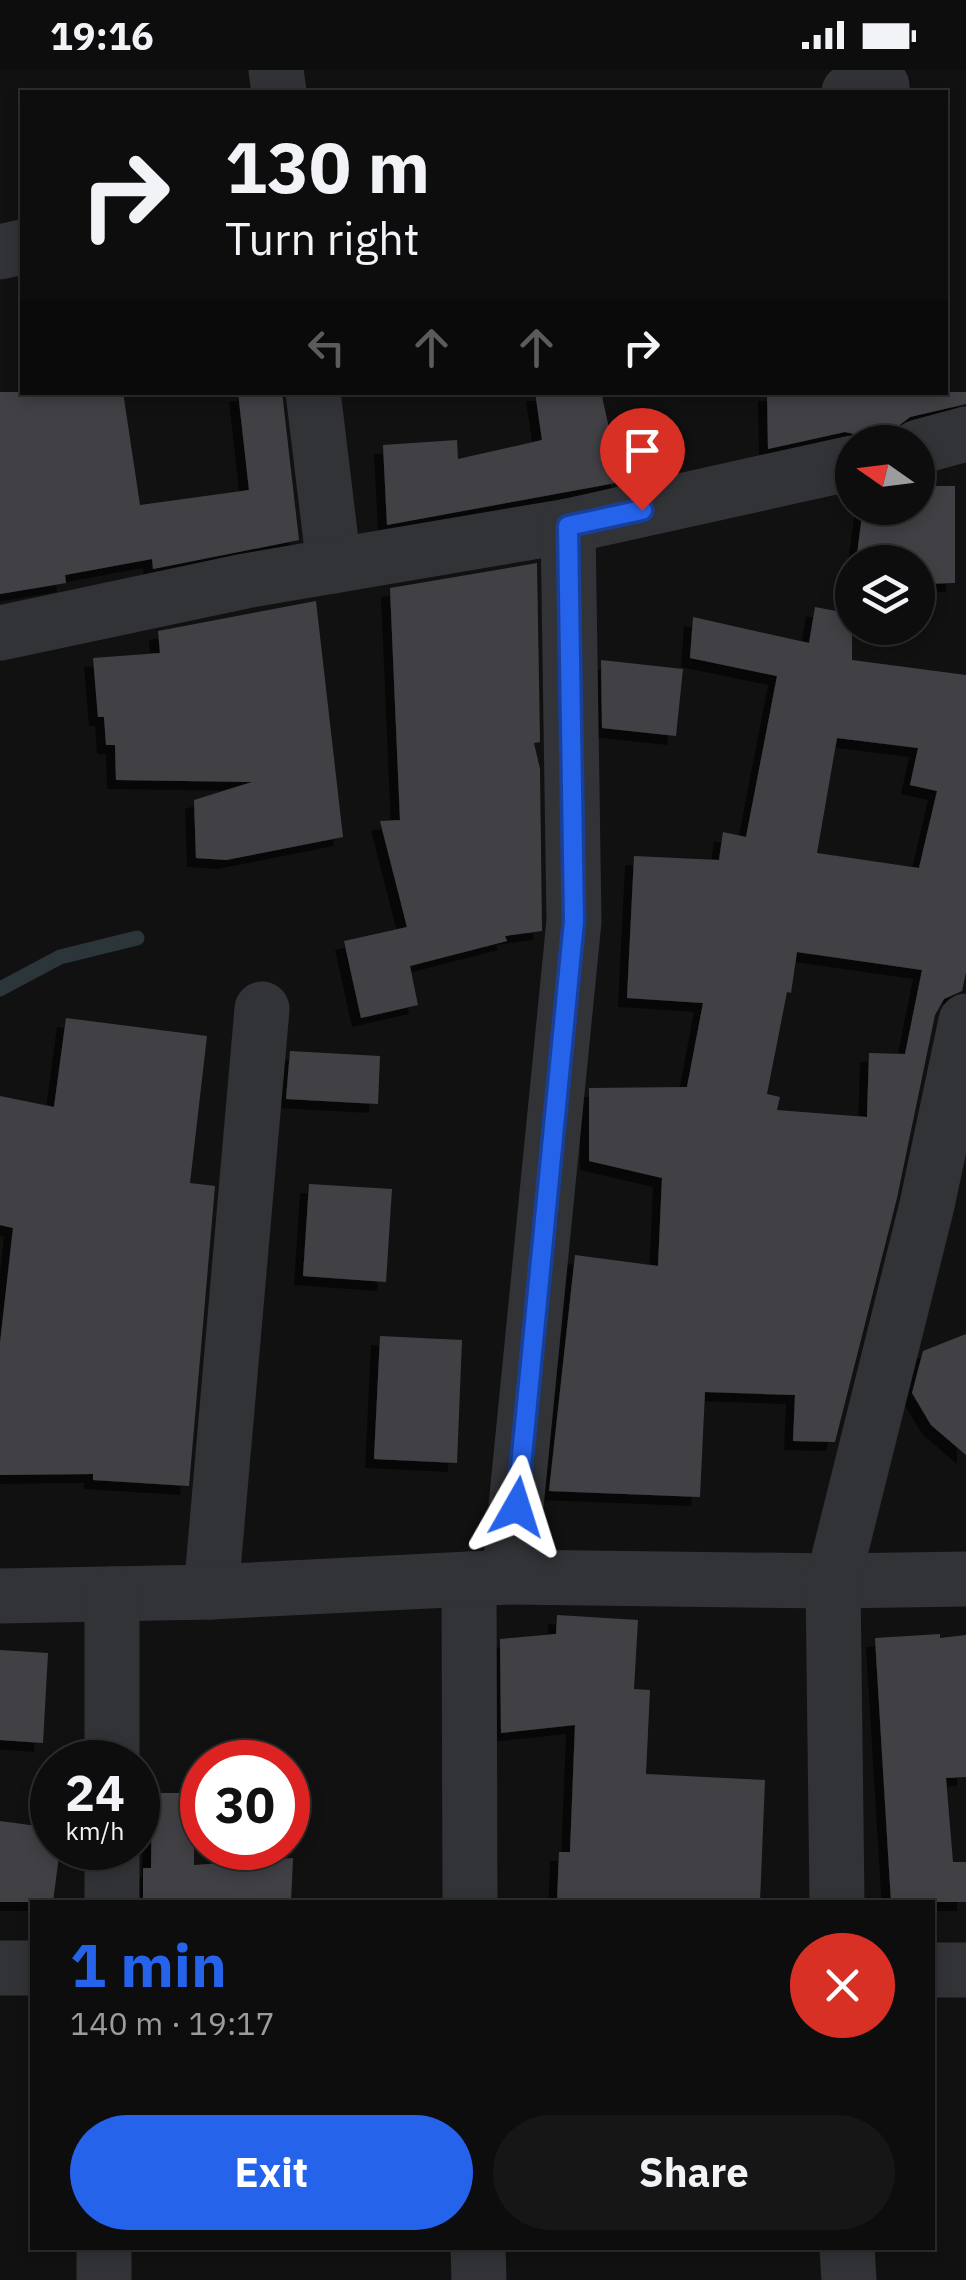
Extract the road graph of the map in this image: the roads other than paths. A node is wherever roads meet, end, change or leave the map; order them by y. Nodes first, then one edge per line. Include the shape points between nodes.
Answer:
1 (313, 395) edge
2 (966, 434) edge
3 (935, 442) edge
4 (835, 467) edge
5 (568, 526) junction
6 (334, 566) junction
7 (0, 633) edge
8 (262, 1008) dead end
9 (966, 1021) edge
10 (490, 1578) junction
11 (966, 1578) edge
12 (833, 1581) junction
13 (211, 1592) junction
14 (112, 1594) junction
15 (0, 1596) edge
16 (112, 1740) edge
17 (112, 1870) edge
18 (112, 1900) edge
19 (470, 1900) edge
20 (837, 1900) edge
21 (0, 1968) edge
22 (30, 1968) edge
23 (935, 1970) edge
24 (966, 1970) edge
25 (104, 2250) edge
26 (478, 2250) edge
27 (848, 2250) edge
28 (104, 2280) edge
29 (479, 2280) edge
30 (848, 2280) edge

1 - 6 street
2 - 3 street
4 - 5 street
5 - 6 street
5 - 10 street via 574,921
6 - 7 street
8 - 13 street
9 - 12 street
10 - 12 street
10 - 13 street
10 - 19 street
11 - 12 street
12 - 20 street
13 - 14 street
14 - 15 street
14 - 16 street
17 - 18 street
21 - 22 street
23 - 24 street
25 - 28 street
26 - 29 street
27 - 30 street

